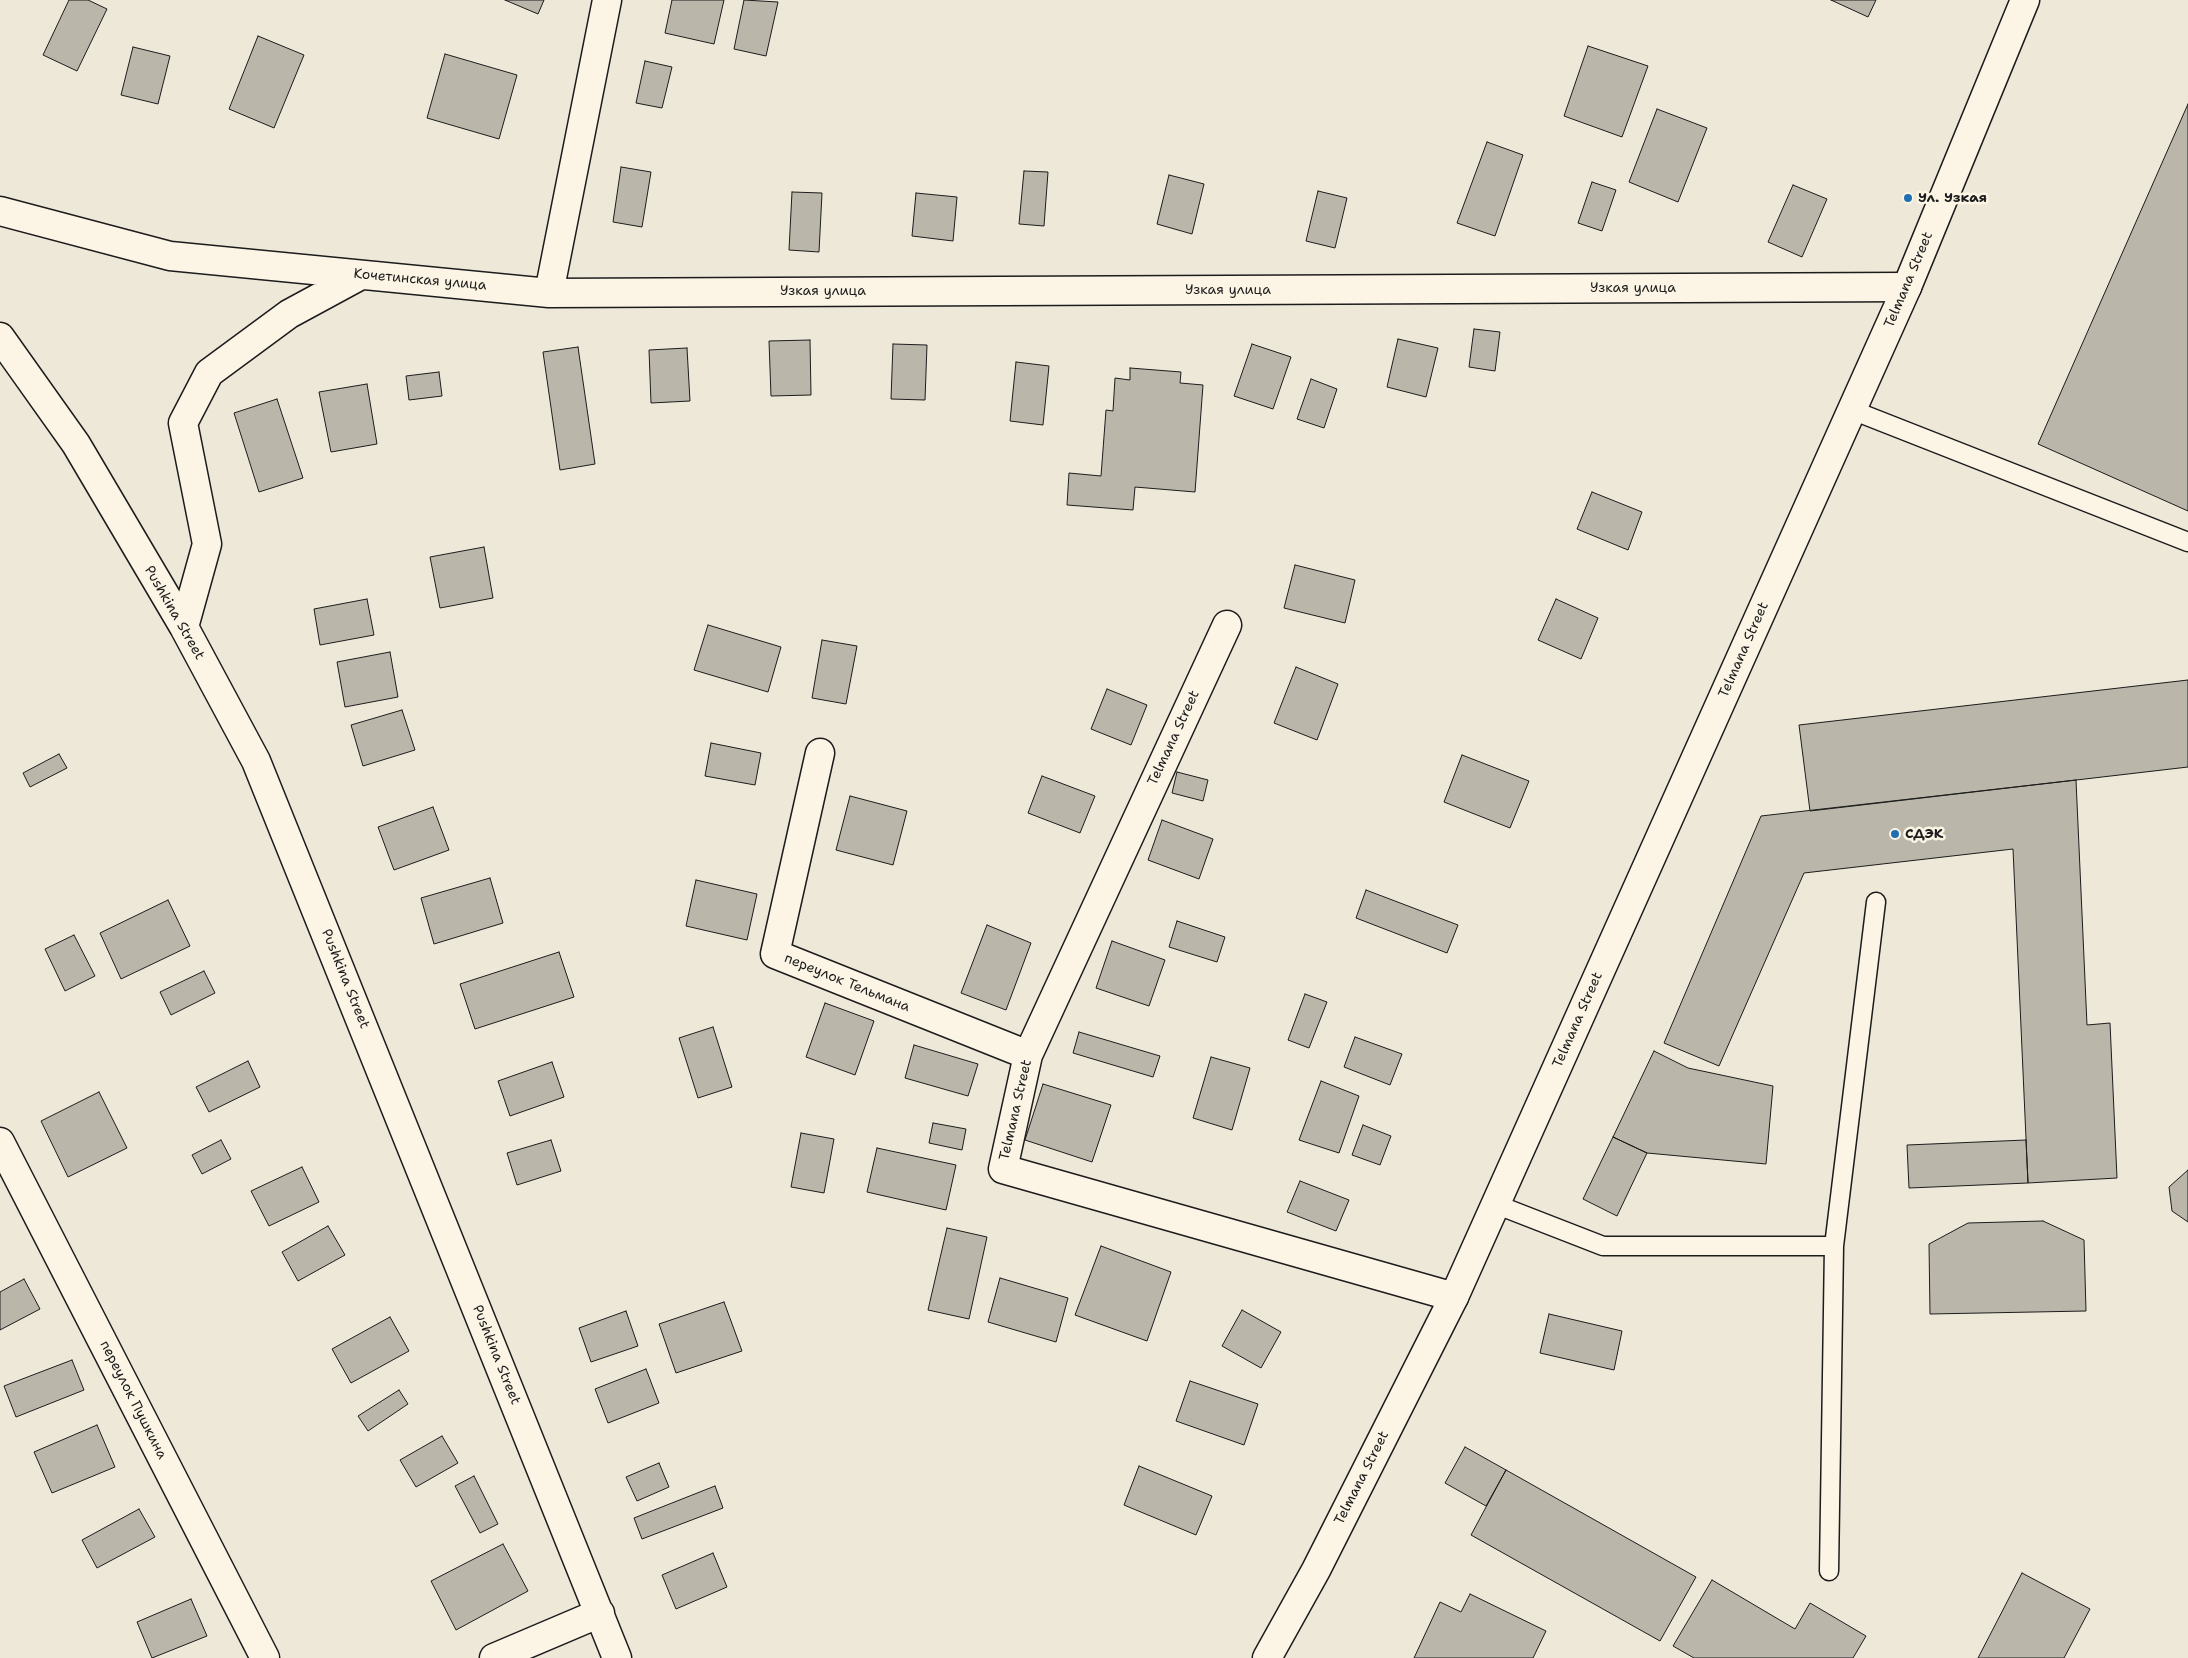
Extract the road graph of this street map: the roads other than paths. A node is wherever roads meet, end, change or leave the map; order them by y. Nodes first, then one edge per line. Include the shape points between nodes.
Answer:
1 (608, 0) edge
2 (2025, 0) edge
3 (0, 211) edge
4 (361, 275) junction
5 (1907, 287) junction
6 (549, 292) junction
7 (0, 337) edge
8 (1852, 410) junction
9 (2188, 542) edge
10 (1227, 625) dead end
11 (184, 628) junction
12 (820, 753) dead end
13 (1876, 902) dead end
14 (1028, 1055) junction
15 (0, 1142) edge
16 (1495, 1204) junction
17 (1834, 1246) junction
18 (1454, 1297) junction
19 (1830, 1571) dead end
20 (600, 1613) junction
21 (265, 1658) edge
22 (494, 1658) edge
23 (617, 1658) edge
24 (1267, 1658) edge

1 - 6 street
2 - 5 street, Telmana Street
3 - 4 street, Кочетинская улица via 170,256
4 - 6 street, Кочетинская улица
4 - 11 street via 289,314 209,373 183,423 207,544
5 - 6 street, Узкая улица
5 - 8 street, Telmana Street
7 - 11 street, Pushkina Street via 76,444
8 - 9 lane
8 - 16 street, Telmana Street
10 - 14 street, Telmana Street
11 - 20 street, Pushkina Street via 256,761
12 - 14 street, переулок Тельмана via 775,954
13 - 17 lane
14 - 18 street, Telmana Street via 1002,1169
15 - 21 street, переулок Пушкина
16 - 17 lane via 1603,1246
16 - 18 street, Telmana Street
17 - 19 lane
18 - 24 street, Telmana Street via 1316,1570
20 - 22 street
20 - 23 street, Pushkina Street

